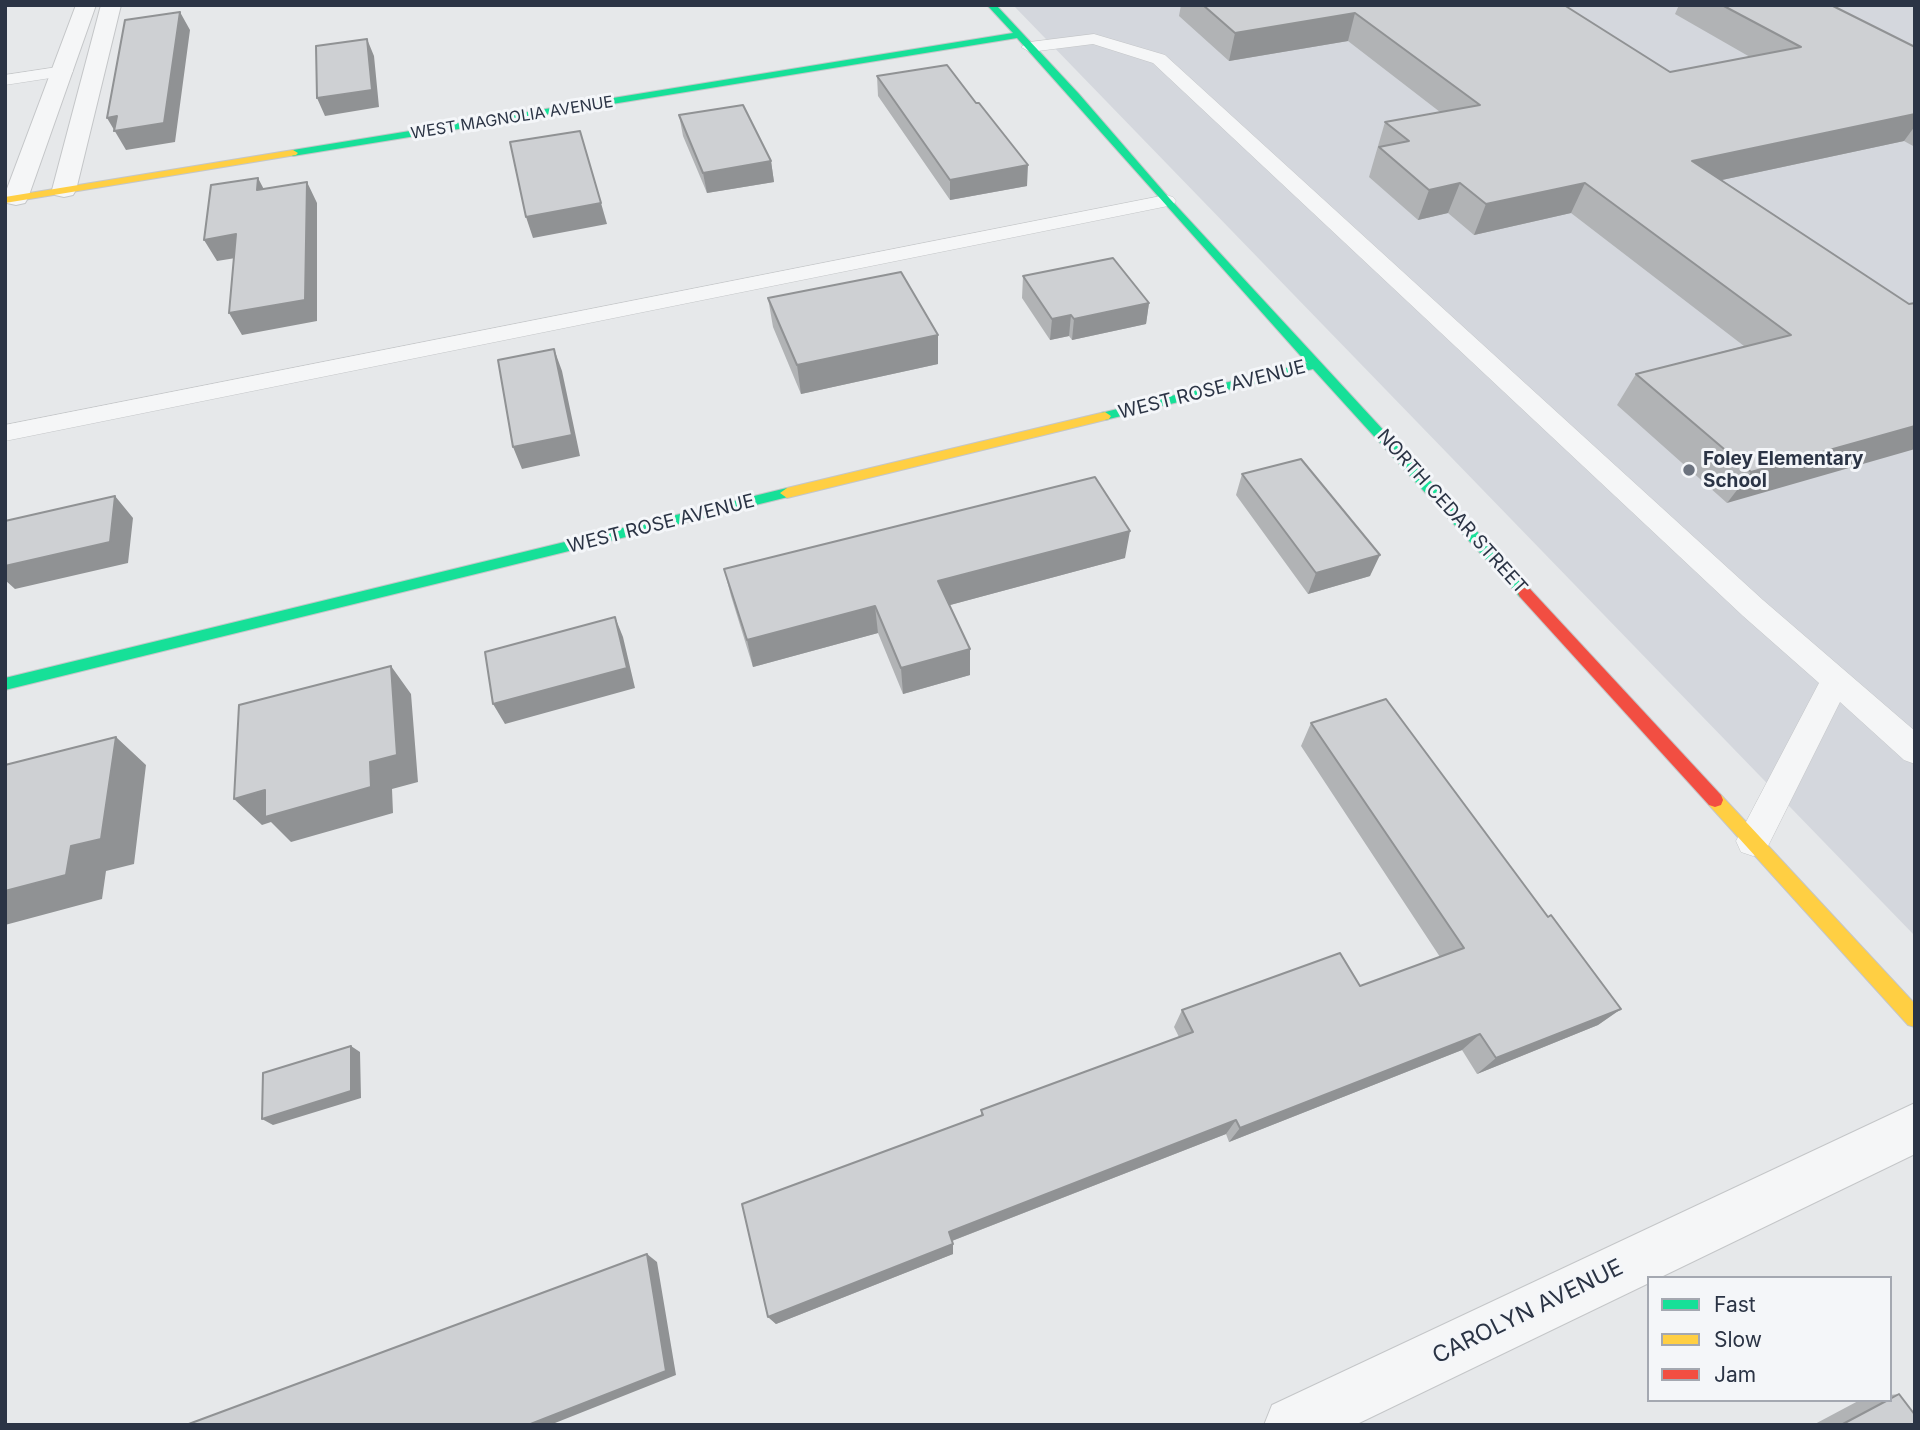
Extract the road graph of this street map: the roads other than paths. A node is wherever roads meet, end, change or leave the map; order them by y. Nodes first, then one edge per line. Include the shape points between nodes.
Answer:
1 (86, 5) edge
2 (111, 5) edge
3 (990, 5) edge
4 (1024, 41) junction
5 (64, 71) junction
6 (5, 79) edge
7 (64, 190) junction
8 (10, 199) edge
9 (1166, 201) junction
10 (1317, 364) junction
11 (5, 433) edge
12 (1836, 680) junction
13 (5, 684) edge
14 (1915, 751) edge
15 (1753, 841) junction
16 (1915, 1018) edge
17 (1915, 1128) edge
18 (1293, 1425) edge

1 - 5 street
2 - 7 street
3 - 4 street, NORTH CEDAR STREET
4 - 7 street, WEST MAGNOLIA AVENUE
4 - 9 street, NORTH CEDAR STREET
4 - 12 lane via 1094,39 1158,59
5 - 6 lane
5 - 8 street
7 - 8 street, WEST MAGNOLIA AVENUE
9 - 10 street, NORTH CEDAR STREET
9 - 11 lane
10 - 13 street, WEST ROSE AVENUE
10 - 15 street, NORTH CEDAR STREET
12 - 14 lane
12 - 15 lane
15 - 16 street, NORTH CEDAR STREET
17 - 18 street, CAROLYN AVENUE

